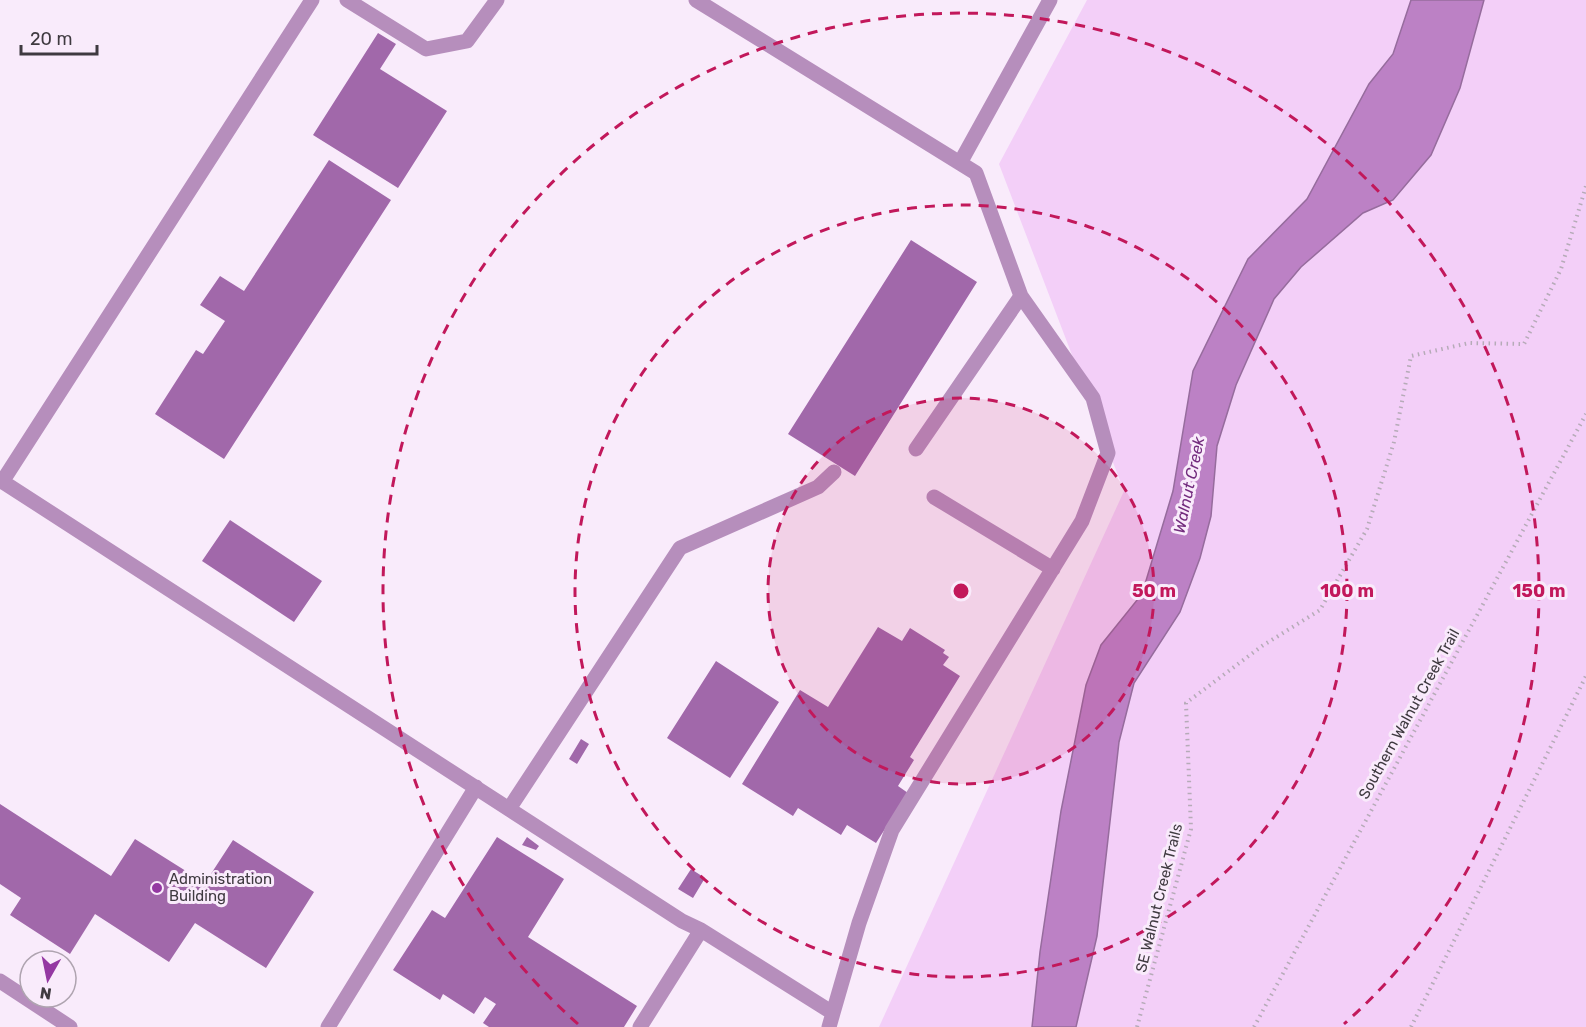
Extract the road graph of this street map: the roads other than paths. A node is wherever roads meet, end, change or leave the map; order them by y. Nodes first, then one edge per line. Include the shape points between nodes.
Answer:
1 (312, 0) edge
2 (347, 0) edge
3 (497, 0) edge
4 (696, 0) edge
5 (1050, 0) edge
6 (960, 163) junction
7 (1021, 296) junction
8 (916, 449) dead end
9 (834, 472) dead end
10 (1, 481) edge
11 (934, 497) dead end
12 (1053, 569) junction
13 (476, 788) junction
14 (509, 809) junction
15 (701, 930) junction
16 (0, 981) edge
17 (831, 1020) edge
18 (70, 1027) edge
19 (328, 1027) edge
20 (640, 1027) edge

1 - 10 lane
2 - 3 lane via 426,49 468,41
4 - 6 lane
5 - 6 lane
6 - 7 lane via 976,173
7 - 8 lane
7 - 12 lane via 1094,398 1108,453 1082,521
9 - 14 lane via 818,487 680,548
10 - 13 lane
11 - 12 lane
12 - 17 lane via 892,830
13 - 14 lane
13 - 19 lane
14 - 15 lane
15 - 17 lane
15 - 20 lane
16 - 18 lane

